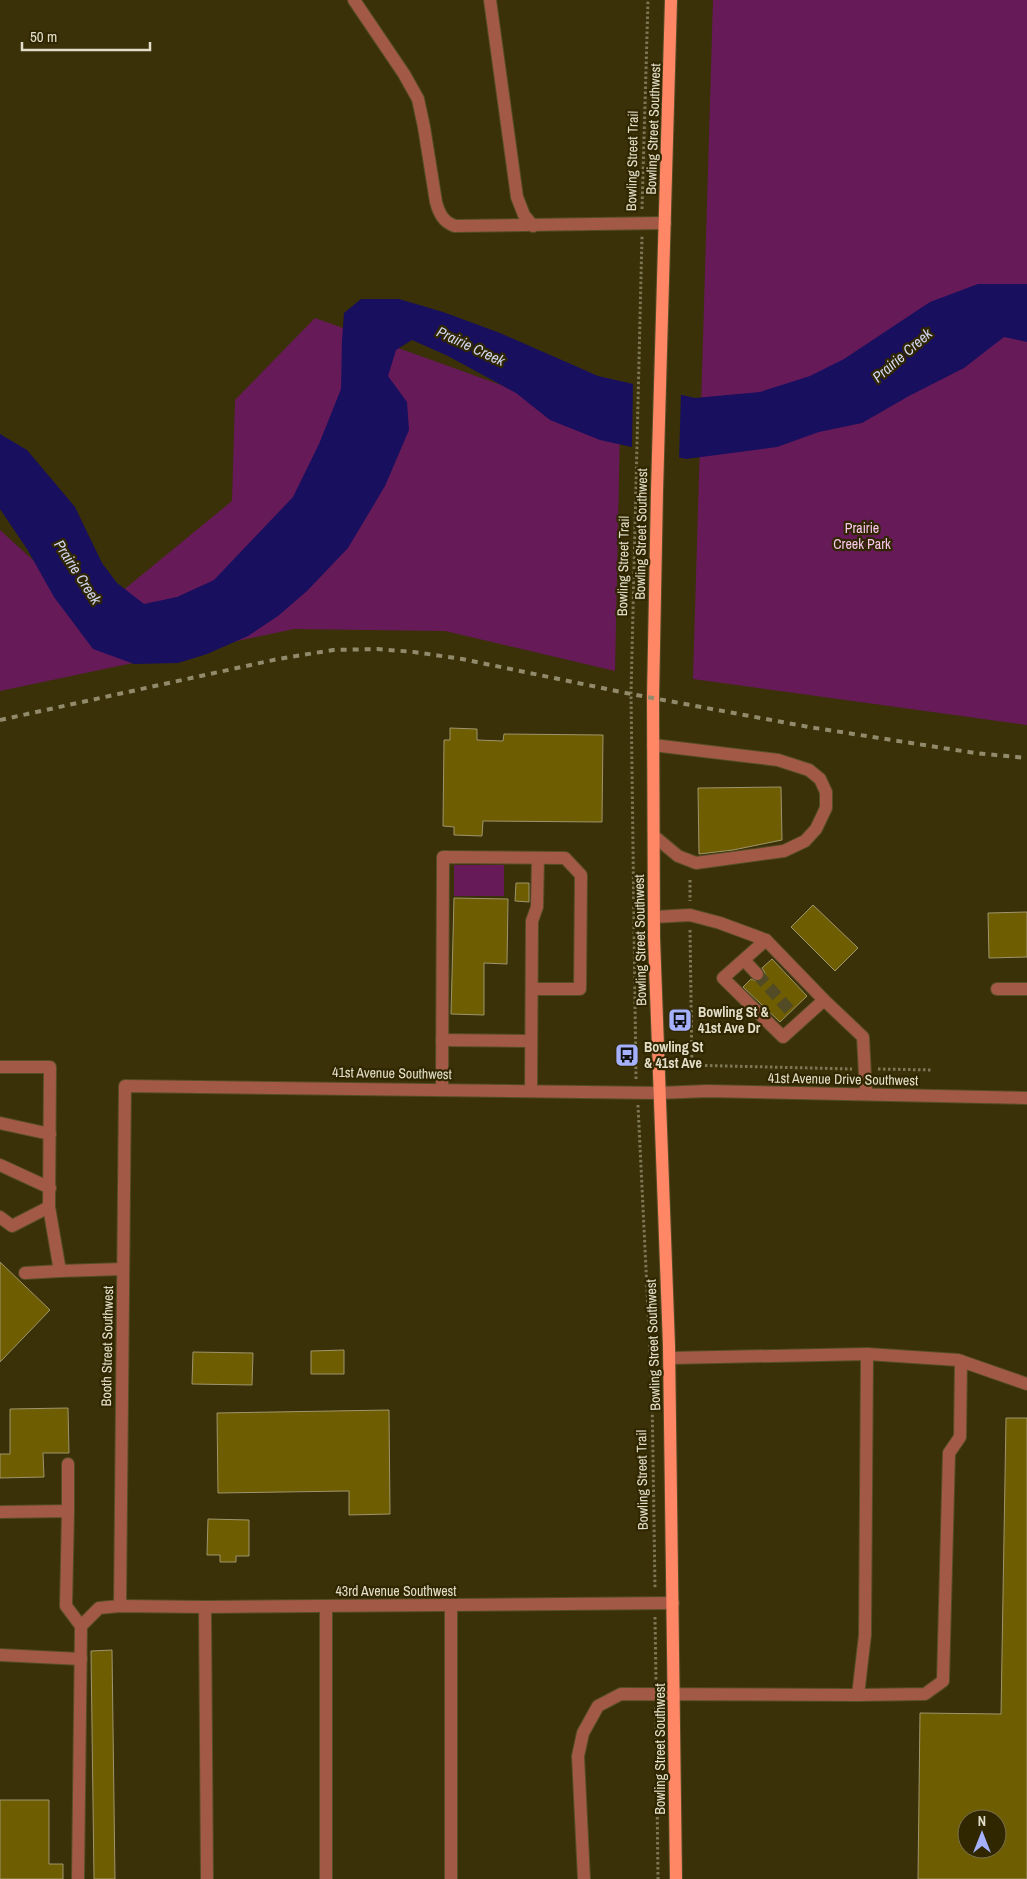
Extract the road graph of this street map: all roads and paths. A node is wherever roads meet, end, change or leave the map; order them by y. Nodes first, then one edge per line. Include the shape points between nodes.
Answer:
1 (354, 0) edge
2 (490, 0) edge
3 (648, 0) edge
4 (671, 0) edge
5 (642, 223) junction
6 (665, 223) junction
7 (533, 226) junction
8 (653, 746) junction
9 (654, 836) junction
10 (538, 858) junction
11 (690, 880) dead end
12 (690, 915) junction
13 (654, 917) junction
14 (766, 940) junction
15 (744, 960) junction
16 (756, 974) tunnel mouth
17 (532, 989) junction
18 (997, 989) dead end
19 (1027, 989) edge
20 (824, 1000) junction
21 (442, 1040) junction
22 (531, 1041) junction
23 (685, 1065) dead end
24 (0, 1067) edge
25 (692, 1067) junction
26 (864, 1069) junction
27 (933, 1070) dead end
28 (636, 1073) dead end
29 (125, 1086) joint
30 (442, 1089) junction
31 (531, 1091) junction
32 (659, 1093) junction
33 (866, 1094) junction
34 (1027, 1098) edge
35 (638, 1114) dead end
36 (0, 1123) edge
37 (50, 1134) junction
38 (0, 1165) edge
39 (50, 1188) junction
40 (48, 1207) junction
41 (0, 1217) edge
42 (123, 1269) junction
43 (60, 1271) junction
44 (25, 1273) dead end
45 (868, 1354) junction
46 (670, 1358) junction
47 (961, 1361) junction
48 (1027, 1384) edge
49 (68, 1464) dead end
50 (68, 1511) junction
51 (0, 1512) edge
52 (654, 1575) dead end
53 (673, 1603) junction
54 (452, 1605) junction
55 (120, 1606) junction
56 (326, 1606) junction
57 (205, 1607) junction
58 (82, 1626) junction
59 (655, 1631) dead end
60 (0, 1655) edge
61 (81, 1659) junction
62 (656, 1694) junction
63 (674, 1694) junction
64 (858, 1695) junction
65 (78, 1879) edge
66 (207, 1879) edge
67 (326, 1879) edge
68 (450, 1879) edge
69 (584, 1879) edge
70 (658, 1879) edge
71 (676, 1879) edge

1 - 7 street via 418,99 436,202 445,221 455,226
2 - 7 street via 517,197
3 - 5 path, Bowling Street Trail
4 - 6 main road, Bowling Street Southwest
5 - 6 street
5 - 7 street
5 - 28 path, Bowling Street Trail via 631,704
6 - 8 main road, Bowling Street Southwest
8 - 9 main road, Bowling Street Southwest
8 - 9 street via 778,760 809,770 820,779 826,792 826,808 816,829 805,841 784,851 696,863 678,856
9 - 13 main road, Bowling Street Southwest
10 - 17 street via 537,907 532,921
10 - 17 street via 565,858 581,875 580,989
10 - 21 street via 444,857
11 - 12 path
12 - 13 street
12 - 14 street
12 - 25 path
13 - 32 main road, Bowling Street Southwest
14 - 15 street
14 - 20 street
15 - 16 street
15 - 20 street via 723,978 783,1037 795,1016
17 - 22 street
18 - 19 street
20 - 26 street via 863,1037
21 - 22 street
21 - 30 street
22 - 31 street
23 - 25 path
24 - 37 street via 50,1066
25 - 26 path
26 - 27 path
26 - 33 street
29 - 30 street, 41st Avenue Southwest
29 - 42 street, Booth Street Southwest
30 - 31 street, 41st Avenue Southwest
31 - 32 street, 41st Avenue Southwest
32 - 33 street, 41st Avenue Drive Southwest
32 - 46 main road, Bowling Street Southwest
33 - 34 street, 41st Avenue Drive Southwest
35 - 52 path, Bowling Street Trail via 652,1392
36 - 37 street
37 - 39 street
38 - 39 street
39 - 40 street
40 - 41 street via 12,1226
40 - 43 street
42 - 43 street
42 - 55 street, Booth Street Southwest
43 - 44 street
45 - 46 street
45 - 47 street
45 - 64 street via 865,1635
46 - 53 main road, Bowling Street Southwest
47 - 48 street
47 - 64 street via 960,1437 949,1453 943,1681 925,1694
49 - 50 street
50 - 51 street
50 - 58 street via 66,1606
53 - 54 street, 43rd Avenue Southwest
53 - 63 main road, Bowling Street Southwest
54 - 56 street, 43rd Avenue Southwest
54 - 68 street
55 - 57 street, 43rd Avenue Southwest
55 - 58 street, 43rd Avenue Southwest via 99,1608
56 - 57 street, 43rd Avenue Southwest
56 - 67 street
57 - 66 street
58 - 61 street
59 - 62 path
60 - 61 street
61 - 65 street
62 - 63 street
62 - 69 street via 621,1694 598,1706 583,1733 578,1756
62 - 70 path
63 - 64 street
63 - 71 main road, Bowling Street Southwest

